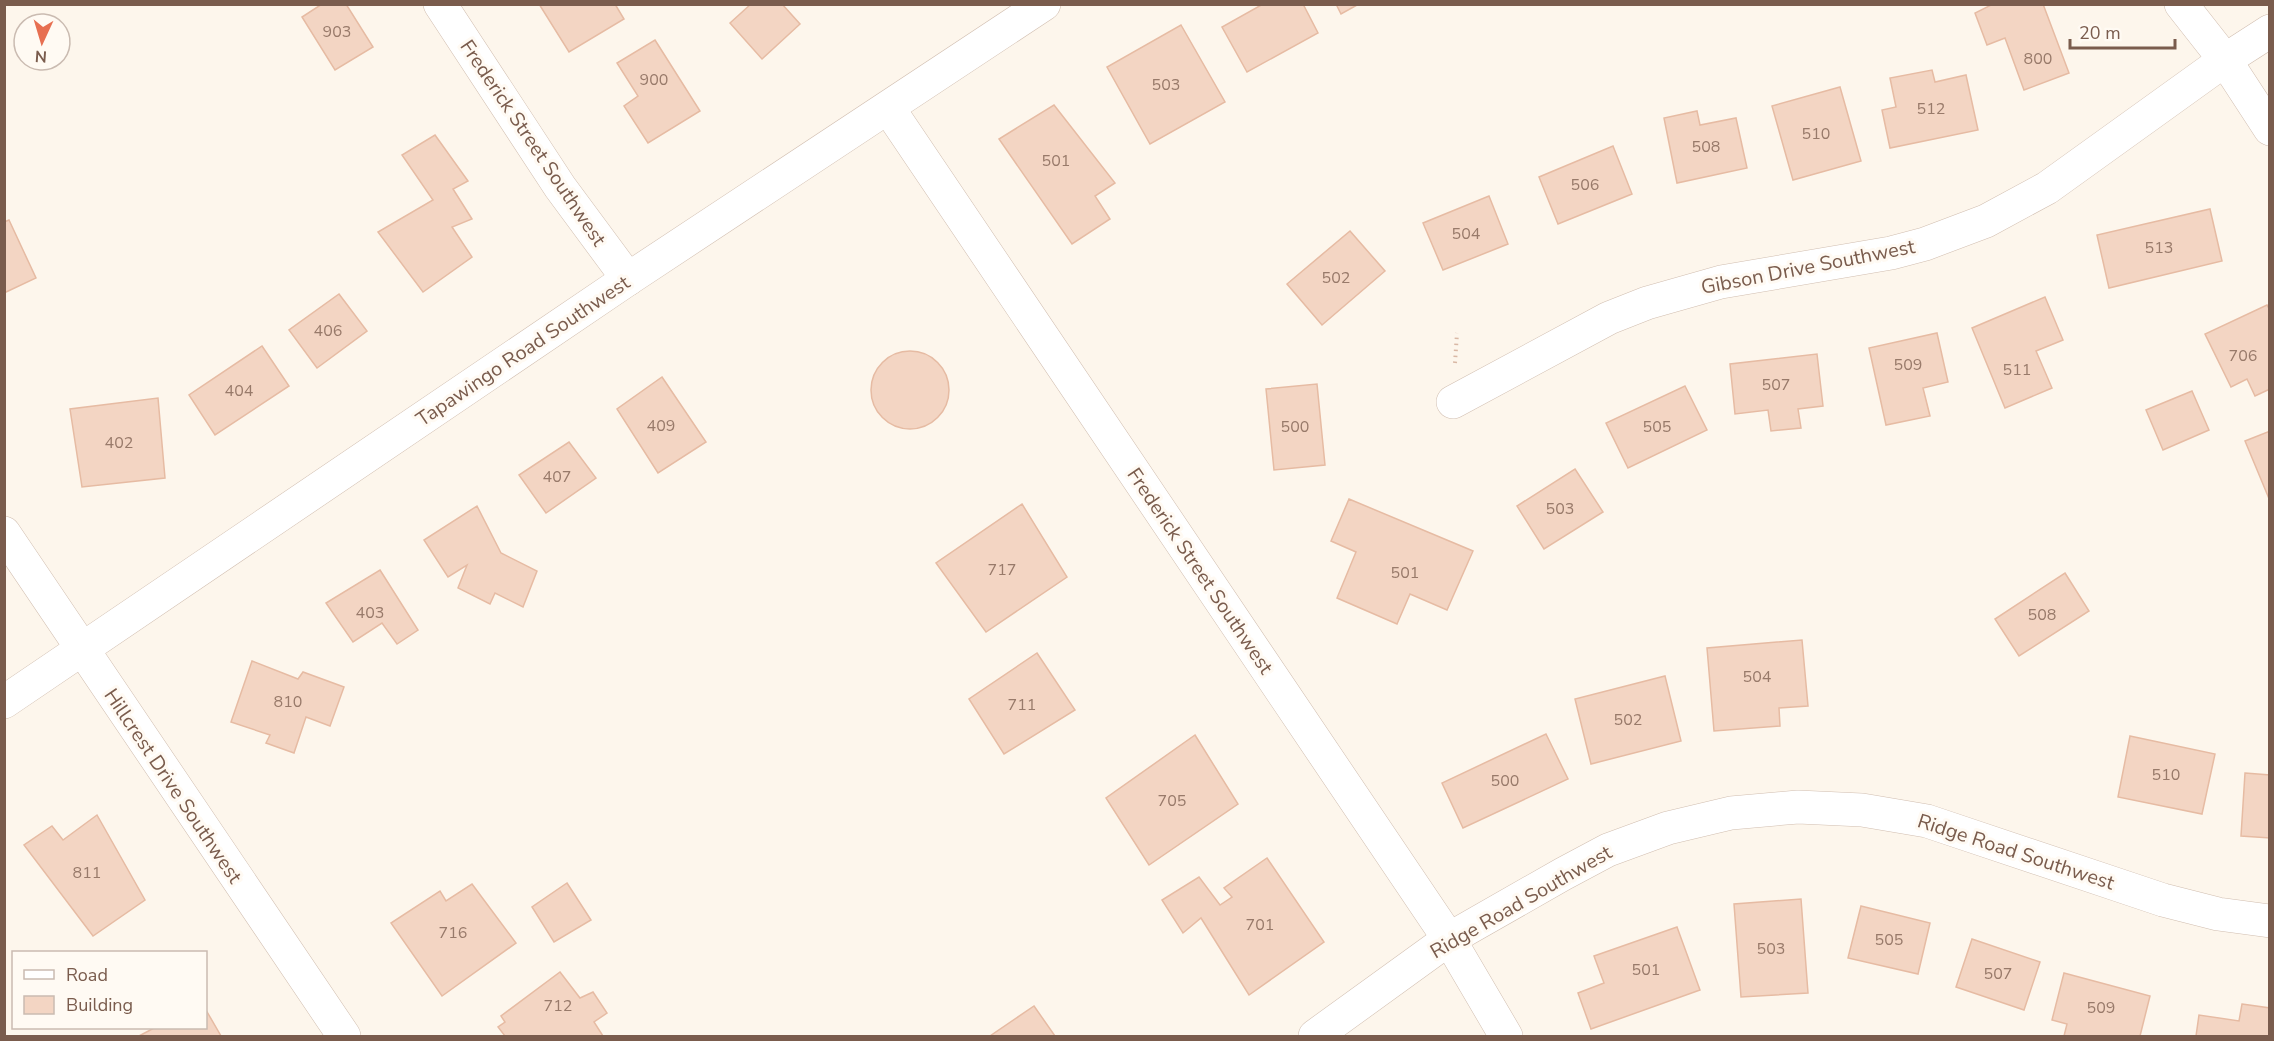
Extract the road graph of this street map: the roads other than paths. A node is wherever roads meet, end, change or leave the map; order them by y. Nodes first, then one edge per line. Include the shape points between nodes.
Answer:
1 (440, 4) edge
2 (1044, 4) edge
3 (2181, 4) edge
4 (2270, 32) edge
5 (2225, 60) junction
6 (889, 109) junction
7 (2270, 129) edge
8 (628, 279) junction
9 (1453, 402) dead end
10 (4, 533) edge
11 (81, 650) junction
12 (4, 702) edge
13 (2270, 921) edge
14 (1449, 939) junction
15 (344, 1036) edge
16 (1316, 1036) edge
17 (1506, 1036) edge

1 - 8 street, Frederick Street Southwest via 560,188
2 - 6 street, Tapawingo Road Southwest
3 - 5 street
4 - 5 street, Gibson Drive Southwest
5 - 7 street
5 - 9 street, Gibson Drive Southwest via 2047,188 1986,221 1891,253 1721,282 1647,303 1609,318
6 - 8 street, Tapawingo Road Southwest
6 - 14 street, Frederick Street Southwest
8 - 11 street, Tapawingo Road Southwest
10 - 11 street, Hillcrest Drive Southwest
11 - 12 street, Tapawingo Road Southwest
11 - 15 street, Hillcrest Drive Southwest
13 - 14 street, Ridge Road Southwest via 2218,914 2163,900 1927,821 1862,810 1798,807 1731,813 1668,828 1608,850
14 - 16 street, Ridge Road Southwest
14 - 17 street, Frederick Street Southwest

